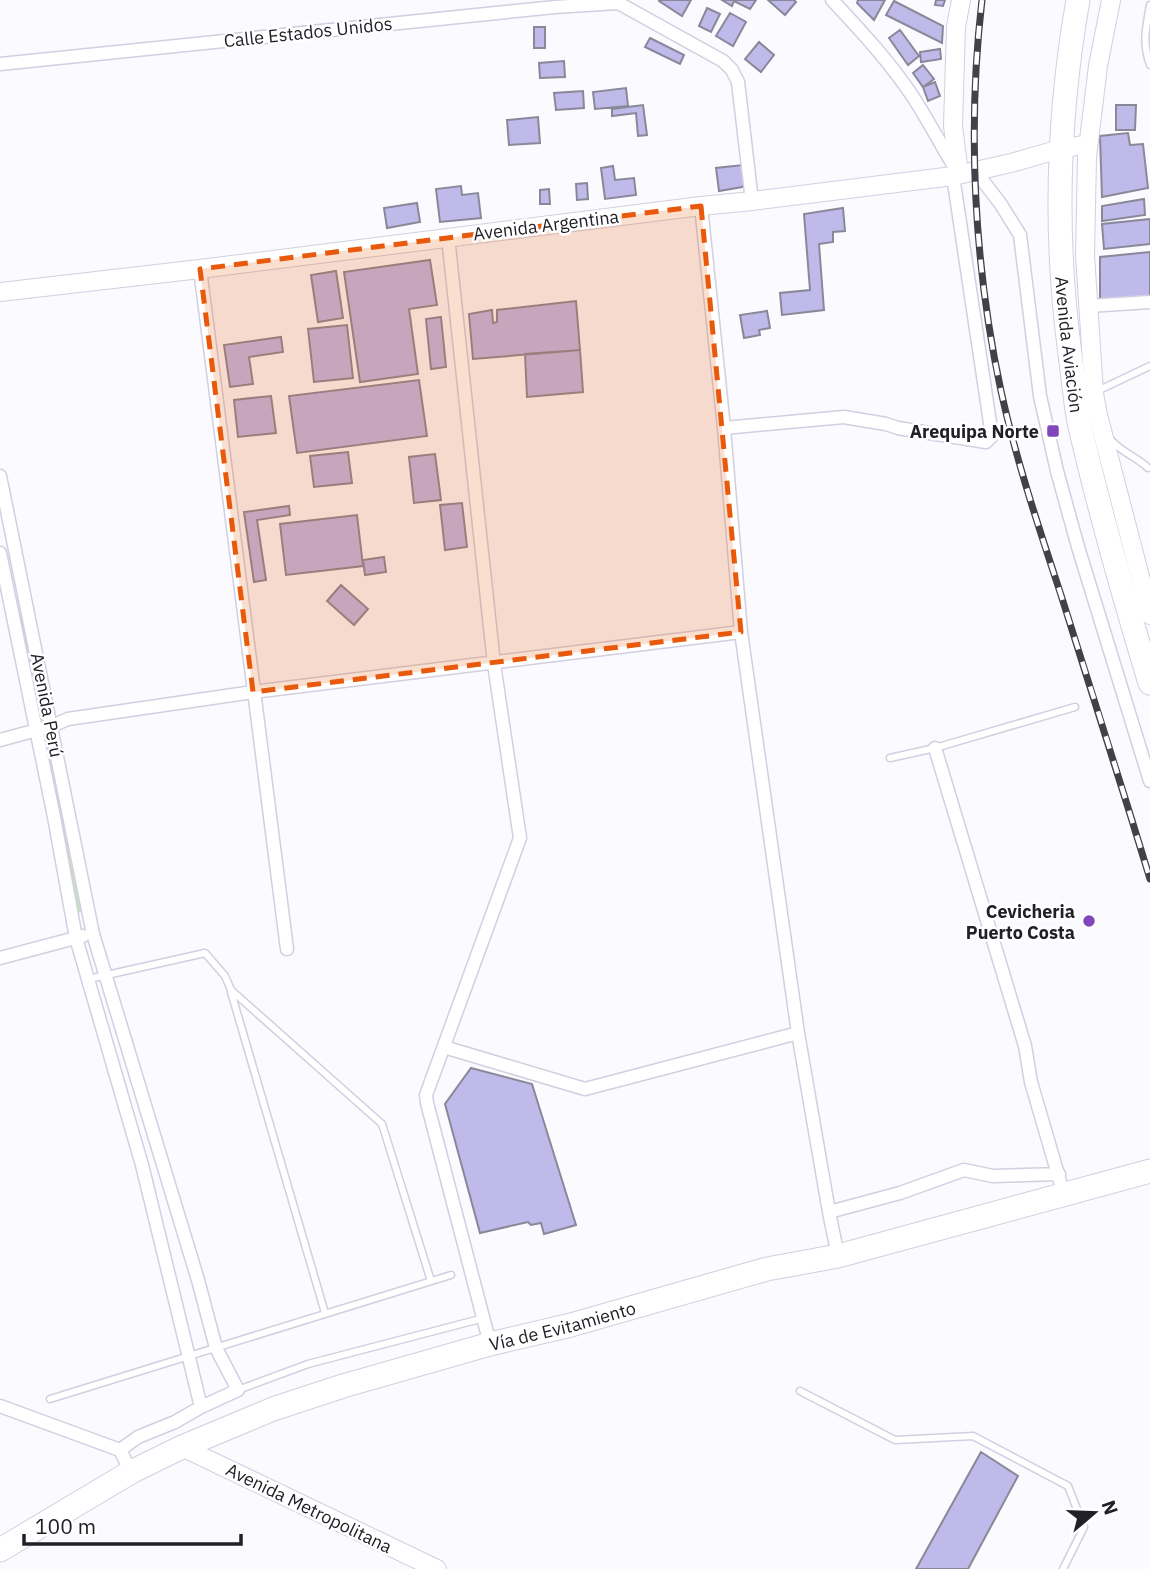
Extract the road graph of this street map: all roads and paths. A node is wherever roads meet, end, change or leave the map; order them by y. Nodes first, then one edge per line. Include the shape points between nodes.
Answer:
1 (832, 0) edge
2 (961, 0) edge
3 (1078, 0) edge
4 (1111, 0) edge
5 (615, 1) edge
6 (557, 3) edge
7 (1150, 5) edge
8 (0, 65) edge
9 (1150, 65) edge
10 (1088, 144) junction
11 (1060, 149) junction
12 (963, 174) junction
13 (752, 201) junction
14 (701, 206) junction
15 (447, 237) junction
16 (200, 269) junction
17 (0, 292) edge
18 (1150, 302) edge
19 (1089, 306) junction
20 (1150, 366) edge
21 (1084, 394) junction
22 (724, 428) junction
23 (1102, 431) junction
24 (1148, 468) dead end
25 (0, 475) edge
26 (6, 531) edge
27 (0, 552) edge
28 (1150, 615) edge
29 (741, 632) junction
30 (494, 664) junction
31 (1150, 683) edge
32 (253, 692) junction
33 (1075, 707) dead end
34 (52, 726) junction
35 (35, 730) junction
36 (0, 740) edge
37 (935, 747) junction
38 (890, 758) dead end
39 (1150, 781) edge
40 (93, 934) junction
41 (76, 938) junction
42 (287, 949) dead end
43 (0, 958) edge
44 (106, 975) junction
45 (89, 979) junction
46 (231, 990) junction
47 (798, 1033) junction
48 (444, 1047) junction
49 (1150, 1171) edge
50 (1062, 1184) junction
51 (829, 1212) junction
52 (838, 1256) junction
53 (451, 1275) dead end
54 (431, 1281) junction
55 (325, 1313) junction
56 (484, 1318) junction
57 (490, 1344) junction
58 (216, 1348) junction
59 (189, 1356) junction
60 (238, 1390) junction
61 (800, 1391) dead end
62 (51, 1399) dead end
63 (0, 1406) edge
64 (201, 1407) junction
65 (182, 1447) junction
66 (120, 1450) junction
67 (131, 1472) junction
68 (0, 1550) edge
69 (437, 1569) edge
70 (1062, 1569) edge

1 - 12 street via 913,97
2 - 12 street via 953,126
3 - 11 highway, Avenida Aviación
4 - 10 street
5 - 6 street, Calle Estados Unidos
5 - 13 street via 732,70 738,82
6 - 8 street, Calle Estados Unidos
7 - 9 lane via 1144,37
10 - 11 street, Avenida Argentina
10 - 19 street via 1085,255
11 - 12 street, Avenida Argentina
11 - 21 highway, Avenida Aviación via 1065,318
12 - 13 street, Avenida Argentina
12 - 22 street via 992,436 986,442 844,417
12 - 39 street via 1000,203 1020,235 1040,396 1057,471
13 - 14 street, Avenida Argentina
14 - 15 street, Avenida Argentina
14 - 22 street
15 - 16 street, Avenida Argentina
15 - 30 street
16 - 17 street, Avenida Argentina
16 - 32 street
18 - 19 street
19 - 21 street
20 - 21 lane
21 - 23 street
21 - 31 highway, Avenida Aviación via 1079,420
22 - 29 street
23 - 24 lane via 1115,446
23 - 28 street
25 - 26 street, Avenida Perú
26 - 34 street, Avenida Perú
27 - 35 street, Avenida Perú
29 - 30 street
29 - 47 street
30 - 32 street
30 - 48 street via 520,838
32 - 34 street via 68,719
32 - 42 street
33 - 37 lane
34 - 35 street
34 - 40 street, Avenida Perú
35 - 36 street
35 - 41 street, Avenida Perú
37 - 38 lane
37 - 50 street
40 - 41 street
40 - 44 street, Avenida Perú
41 - 43 street
41 - 45 street, Avenida Perú
44 - 45 lane
44 - 46 lane via 205,953
44 - 58 street, Avenida Perú
45 - 59 street, Avenida Perú via 142,1165
46 - 54 lane via 382,1124
46 - 55 lane
47 - 48 street via 584,1089
47 - 51 street
48 - 56 street via 427,1103
49 - 50 highway, Vía de Evitamiento
50 - 51 street via 964,1170
50 - 52 highway, Vía de Evitamiento
51 - 52 street
52 - 57 highway, Vía de Evitamiento via 767,1269
53 - 54 lane
54 - 55 lane
55 - 58 lane
56 - 57 street
56 - 60 lane via 307,1364
57 - 65 highway, Vía de Evitamiento via 343,1385
58 - 59 lane
58 - 60 street, Avenida Perú
59 - 62 lane
59 - 64 street, Avenida Perú
60 - 64 street
61 - 70 lane via 895,1440 973,1436 1068,1486 1084,1527
63 - 66 street
64 - 66 street
65 - 67 highway, Vía de Evitamiento
65 - 69 street, Avenida Metropolitana
66 - 67 street
67 - 68 highway, Vía de Evitamiento

